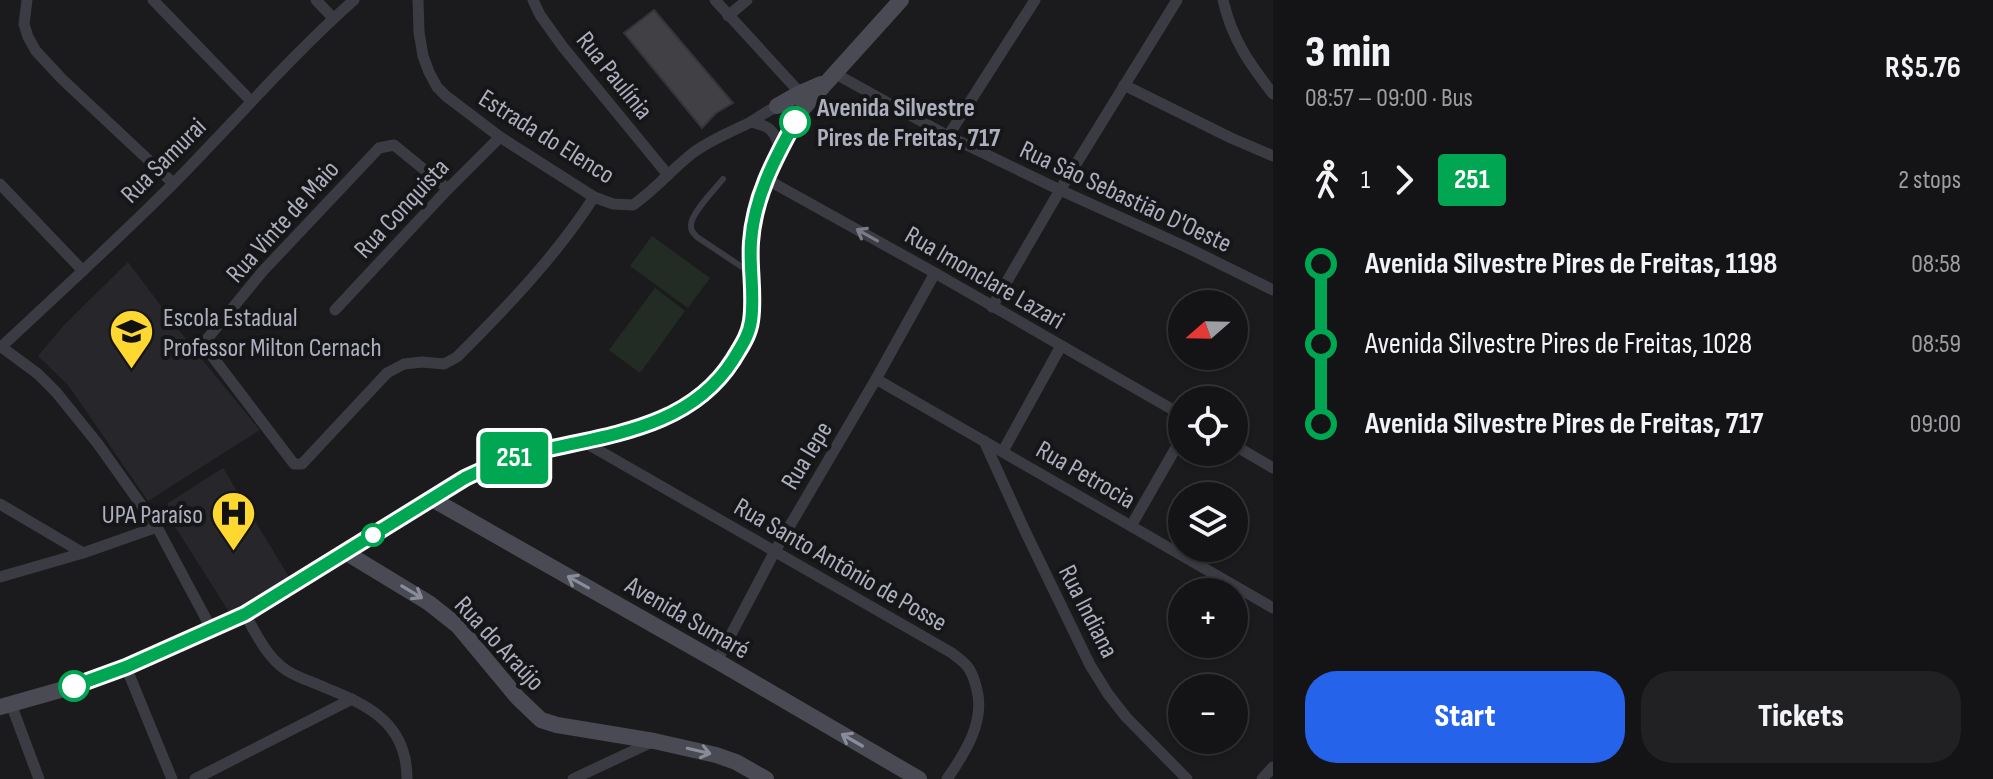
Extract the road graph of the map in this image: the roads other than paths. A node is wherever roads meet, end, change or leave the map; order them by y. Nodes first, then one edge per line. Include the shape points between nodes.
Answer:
1 (27, 0) edge
2 (153, 0) edge
3 (316, 0) edge
4 (354, 0) edge
5 (418, 0) edge
6 (533, 0) edge
7 (715, 0) edge
8 (747, 0) edge
9 (901, 0) edge
10 (1035, 0) edge
11 (1177, 0) edge
12 (1223, 0) edge
13 (728, 16) junction
14 (333, 18) junction
15 (830, 78) junction
16 (1124, 85) junction
17 (1273, 94) edge
18 (251, 101) junction
19 (802, 104) junction
20 (777, 106) joint
21 (751, 122) junction
22 (948, 136) junction
23 (500, 137) junction
24 (780, 148) junction
25 (1273, 156) edge
26 (668, 175) junction
27 (723, 179) dead end
28 (766, 179) junction
29 (173, 183) junction
30 (0, 184) edge
31 (448, 189) junction
32 (1060, 190) junction
33 (594, 197) junction
34 (83, 271) junction
35 (751, 273) junction
36 (935, 273) junction
37 (1273, 290) edge
38 (992, 307) junction
39 (335, 310) dead end
40 (1061, 346) junction
41 (1, 347) edge
42 (876, 379) junction
43 (1168, 407) edge
44 (984, 440) junction
45 (583, 441) junction
46 (1003, 451) junction
47 (1248, 453) edge
48 (1168, 461) edge
49 (1273, 468) edge
50 (432, 499) junction
51 (0, 504) edge
52 (1131, 526) junction
53 (157, 527) junction
54 (775, 551) junction
55 (345, 552) junction
56 (83, 553) junction
57 (0, 577) edge
58 (1273, 608) edge
59 (245, 614) junction
60 (212, 630) junction
61 (717, 661) junction
62 (126, 667) junction
63 (352, 699) junction
64 (5, 705) edge
65 (654, 741) junction
66 (1273, 767) edge
67 (39, 779) edge
68 (172, 779) edge
69 (195, 779) edge
70 (407, 779) edge
71 (573, 779) edge
72 (766, 779) edge
73 (919, 779) edge
74 (947, 779) edge
75 (1187, 779) edge
76 (1262, 779) edge

1 - 29 street via 24,24 36,51
2 - 18 street
3 - 14 street
4 - 14 street, Rua Samurai
5 - 23 street, Estrada do Elenco via 423,56 437,87
6 - 26 street, Rua Paulínia via 563,47
7 - 13 street
8 - 13 street
9 - 15 main road
10 - 22 street
11 - 16 street
12 - 17 street via 1236,42
13 - 19 street
14 - 18 street, Rua Samurai
15 - 19 main road
15 - 22 street, Rua São Sebastião D'Oeste
16 - 25 street
16 - 32 street
18 - 29 street, Rua Samurai
19 - 20 main road
19 - 24 main road
20 - 21 street, Estrada do Elenco
21 - 24 street via 770,129
21 - 26 street, Estrada do Elenco via 711,141
22 - 32 street, Rua São Sebastião D'Oeste
23 - 31 street, Rua Conquista
23 - 33 street, Estrada do Elenco
24 - 28 main road
26 - 33 street, Estrada do Elenco via 633,205
27 - 35 lane via 694,216 693,232
28 - 35 main road via 753,220
36 -> 28 street, Rua Imonclare Lazari
29 - 34 street, Rua Samurai
30 - 34 street
31 - 33 street, Rua Vinte de Maio via 394,145 379,148 262,272 206,342 294,464 302,464 387,373 404,364 444,364 457,357 535,276
31 - 39 street, Rua Conquista
32 - 37 street, Rua São Sebastião D'Oeste
32 - 38 street
34 - 41 street, Rua Samurai
35 - 45 main road via 747,337 717,381 676,412 630,431
36 - 38 street, Rua Imonclare Lazari
36 - 42 street, Rua Iepe
38 - 40 street, Rua Imonclare Lazari
40 - 43 street, Rua Imonclare Lazari
40 - 46 street
41 - 53 street via 56,392
42 - 44 street, Rua Petrocia
42 - 54 street, Rua Iepe
44 - 46 street, Rua Petrocia
44 - 75 street, Rua Indiana via 1096,674 1126,717
45 - 50 main road via 512,458
45 - 54 street, Rua Santo Antônio de Posse
46 - 52 street, Rua Petrocia
47 - 49 street
48 - 52 street
50 - 55 main road
61 -> 50 main road, Avenida Sumaré
51 - 56 street
52 - 58 street, Rua Petrocia
53 - 56 street
53 - 60 street
54 - 61 street, Rua Iepe
54 - 74 street, Rua Santo Antônio de Posse via 968,667 979,715
55 - 59 main road
55 -> 65 main road, Rua do Araújo via 458,626 541,720
56 - 57 street
59 - 60 main road
59 - 63 street via 283,668
60 - 62 main road
73 -> 61 main road, Avenida Sumaré
62 - 64 main road
62 - 68 street
63 - 69 street
63 - 70 street via 385,720 399,738
64 - 67 street
65 - 71 street
65 -> 72 main road, Rua do Araújo via 716,755
66 - 76 street

